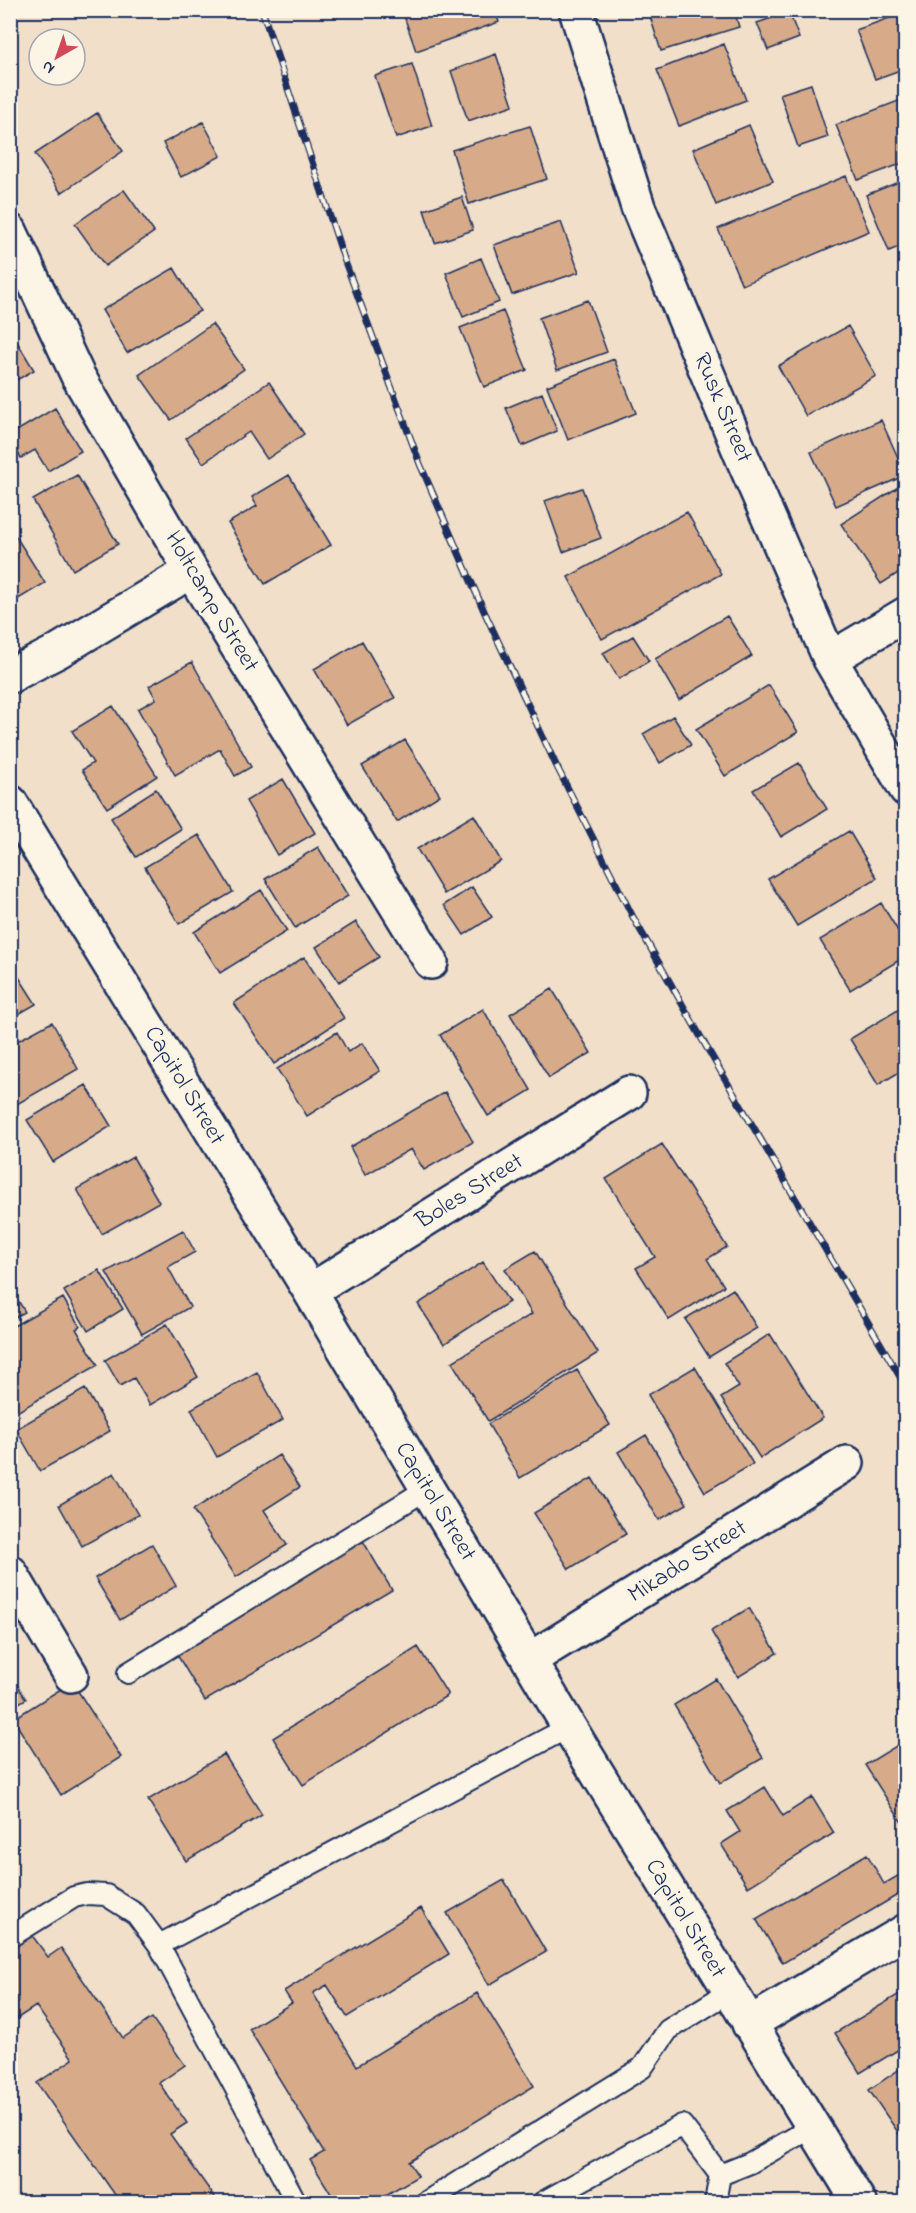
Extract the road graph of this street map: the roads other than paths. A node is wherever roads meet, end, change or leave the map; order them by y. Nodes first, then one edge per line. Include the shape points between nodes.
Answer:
1 (576, 10) edge
2 (10, 231) edge
3 (191, 571) junction
4 (906, 614) edge
5 (830, 659) junction
6 (10, 676) edge
7 (906, 789) edge
8 (10, 802) edge
9 (431, 962) dead end
10 (630, 1093) dead end
11 (310, 1291) junction
12 (847, 1463) dead end
13 (427, 1489) junction
14 (10, 1572) edge
15 (529, 1660) junction
16 (128, 1673) dead end
17 (72, 1675) dead end
18 (569, 1728) junction
19 (906, 1931) edge
20 (10, 1937) edge
21 (159, 1945) junction
22 (729, 1992) junction
23 (749, 2024) junction
24 (813, 2127) junction
25 (720, 2175) junction
26 (296, 2202) edge
27 (426, 2202) edge
28 (543, 2202) edge
29 (715, 2202) edge
30 (859, 2202) edge

1 - 5 street, Rusk Street via 638,207
2 - 3 street, Holtcamp Street via 78,375
3 - 6 street
3 - 9 street, Holtcamp Street
4 - 5 street
5 - 7 street, Rusk Street
8 - 11 street, Capitol Street
10 - 11 street, Boles Street
11 - 13 street, Capitol Street
12 - 15 street, Mikado Street
13 - 15 street, Capitol Street
13 - 16 lane
14 - 17 street
15 - 18 street, Capitol Street
18 - 21 lane
18 - 22 street, Capitol Street
19 - 23 street
20 - 21 lane via 74,1897 106,1895 136,1914
21 - 26 lane
22 - 23 street, Capitol Street
22 - 27 lane via 668,2030 642,2068
23 - 24 street, Capitol Street
24 - 25 lane via 750,2163
24 - 30 street, Capitol Street
25 - 28 lane via 682,2125
25 - 29 lane

